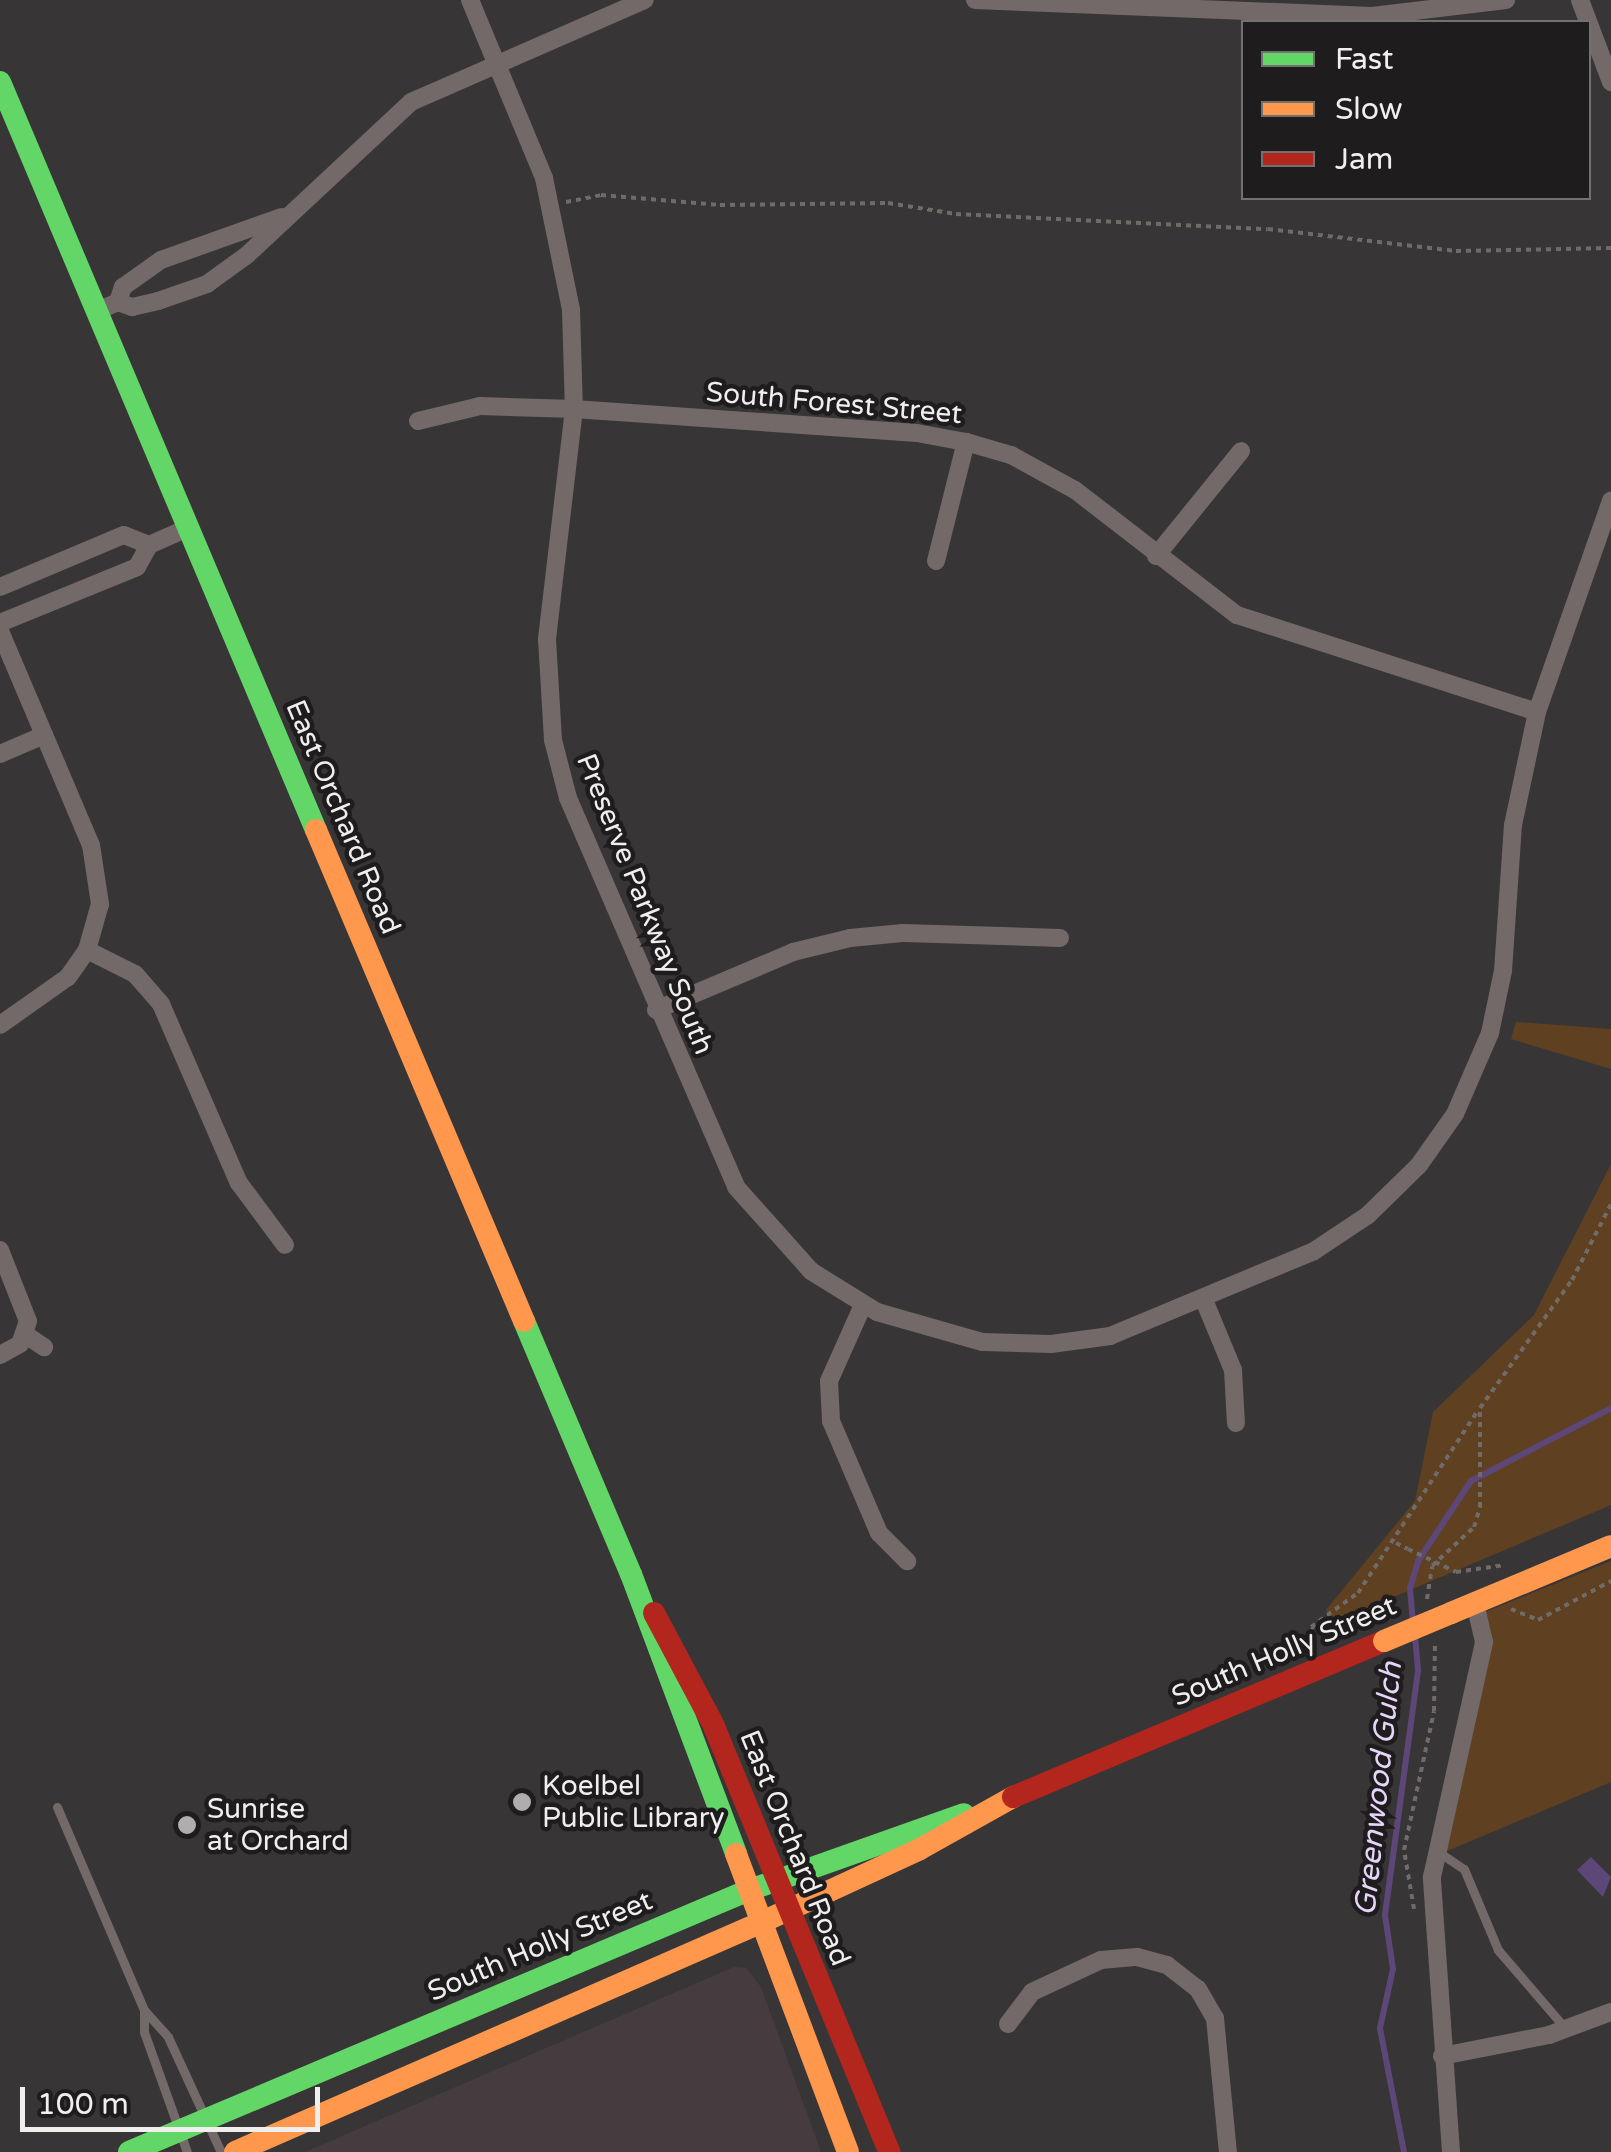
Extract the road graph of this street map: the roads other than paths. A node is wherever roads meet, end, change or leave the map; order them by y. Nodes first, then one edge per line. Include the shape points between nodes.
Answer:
1 (470, 0) edge
2 (644, 0) edge
3 (975, 0) edge
4 (1506, 0) edge
5 (1021, 2) edge
6 (1591, 29) edge
7 (496, 62) junction
8 (0, 82) edge
9 (1611, 82) edge
10 (288, 215) junction
11 (108, 307) junction
12 (574, 409) junction
13 (418, 421) dead end
14 (966, 442) junction
15 (1242, 451) dead end
16 (1611, 501) edge
17 (188, 528) junction
18 (149, 544) junction
19 (1156, 556) junction
20 (936, 561) dead end
21 (0, 587) edge
22 (0, 623) edge
23 (0, 631) edge
24 (1537, 712) junction
25 (44, 735) junction
26 (0, 754) edge
27 (1060, 938) dead end
28 (87, 950) junction
29 (656, 1010) junction
30 (0, 1026) edge
31 (284, 1245) dead end
32 (0, 1250) edge
33 (1204, 1300) junction
34 (863, 1305) junction
35 (26, 1335) junction
36 (44, 1348) dead end
37 (0, 1355) edge
38 (1236, 1423) dead end
39 (1611, 1546) edge
40 (908, 1561) dead end
41 (631, 1574) junction
42 (1474, 1604) junction
43 (57, 1806) dead end
44 (979, 1811) junction
45 (1434, 1850) junction
46 (777, 1884) junction
47 (747, 1891) junction
48 (786, 1909) junction
49 (760, 1924) junction
50 (144, 2010) junction
51 (1611, 2012) edge
52 (1008, 2024) dead end
53 (1566, 2030) junction
54 (1442, 2056) junction
55 (204, 2120) junction
56 (184, 2141) edge
57 (129, 2152) edge
58 (221, 2152) edge
59 (235, 2152) edge
60 (848, 2152) edge
61 (889, 2152) edge
62 (1228, 2152) edge
63 (1451, 2152) edge

1 - 7 street, Preserve Parkway South
2 - 7 street
3 - 5 street
4 - 5 street via 1403,16
6 - 9 street
7 - 10 street via 395,114
7 - 12 street, Preserve Parkway South via 552,205 572,310
8 - 11 street, East Orchard Road
10 - 11 street via 162,260 123,287
10 - 11 street via 207,284 132,308
11 - 17 street, East Orchard Road
12 - 13 street, South Forest Street via 480,406
12 - 14 street, South Forest Street
12 - 29 street, Preserve Parkway South via 546,639 553,740 573,810
14 - 19 street, South Forest Street via 1036,466
14 - 20 street
15 - 19 street
16 - 24 street, Preserve Parkway South
17 - 18 street
17 - 41 street, East Orchard Road
18 - 21 street via 124,536
18 - 22 street via 137,567
19 - 24 street, South Forest Street via 1200,593 1272,630
23 - 25 street
24 - 33 street, Preserve Parkway South via 1513,825 1497,1006 1455,1114 1419,1165 1368,1215 1284,1267
25 - 26 street
25 - 28 street via 96,866 100,904
27 - 29 street via 850,938 793,952
28 - 30 street via 54,992
28 - 31 street via 135,974 160,1004 239,1183
29 - 34 street, Preserve Parkway South via 736,1188 779,1242
32 - 35 street via 25,1310
33 - 34 street, Preserve Parkway South via 1110,1336 1020,1345 946,1336
33 - 38 street via 1233,1370
34 - 40 street via 829,1382 832,1421 879,1532
35 - 36 street
35 - 37 street
39 - 42 street, South Holly Street
41 - 46 street, East Orchard Road via 712,1724
41 - 47 street, East Orchard Road
42 - 44 street, South Holly Street, bridge via 1440,1612
42 - 45 street via 1484,1642
43 - 50 lane
44 - 46 street, South Holly Street via 922,1824
44 - 48 street, South Holly Street via 905,1857
45 - 53 lane via 1464,1868 1498,1950
45 - 54 street
46 - 47 street, South Holly Street
46 - 48 street, East Orchard Road
47 - 49 street, East Orchard Road
47 - 55 street, South Holly Street
48 - 49 street, South Holly Street
48 - 61 street, East Orchard Road
49 - 59 street, South Holly Street
49 - 60 street, East Orchard Road
50 - 55 lane via 168,2037
50 - 56 lane via 144,2032
51 - 53 street
52 - 62 street via 1032,1992 1101,1960 1137,1957 1167,1964 1198,1989 1215,2018
53 - 54 street
54 - 63 street
55 - 56 street, South Holly Street
55 - 58 lane
56 - 57 street, South Holly Street

